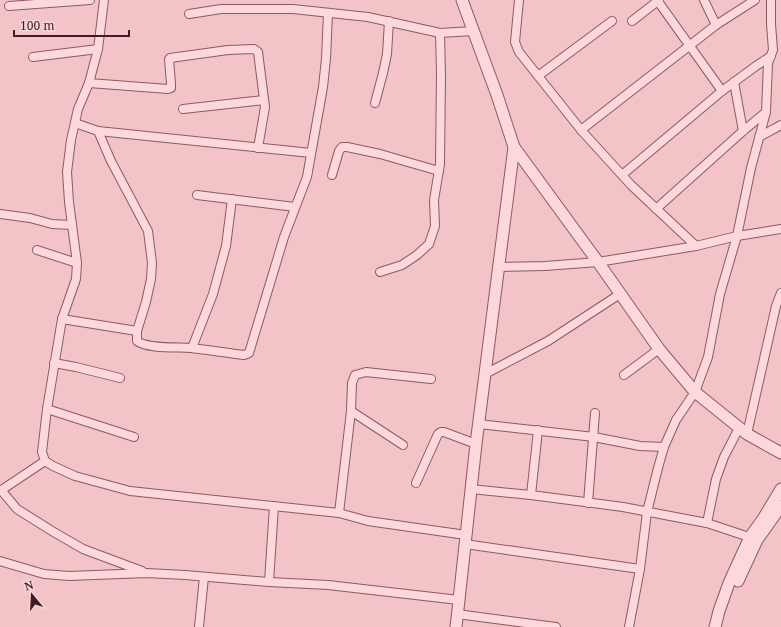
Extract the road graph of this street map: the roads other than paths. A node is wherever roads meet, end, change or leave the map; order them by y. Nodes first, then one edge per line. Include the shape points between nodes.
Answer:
1 (90, 0) edge
2 (104, 0) edge
3 (462, 0) edge
4 (519, 0) edge
5 (658, 0) edge
6 (704, 0) edge
7 (755, 0) edge
8 (771, 0) edge
9 (9, 6) dead end
10 (328, 13) junction
11 (189, 14) dead end
12 (612, 20) dead end
13 (389, 21) junction
14 (632, 21) dead end
15 (716, 25) junction
16 (473, 31) junction
17 (440, 33) junction
18 (689, 45) junction
19 (98, 49) junction
20 (771, 56) junction
21 (32, 57) dead end
22 (538, 76) junction
23 (734, 82) junction
24 (89, 83) junction
25 (722, 91) junction
26 (264, 100) junction
27 (375, 103) dead end
28 (182, 109) dead end
29 (766, 112) junction
30 (75, 123) junction
31 (781, 125) edge
32 (581, 130) junction
33 (98, 131) junction
34 (743, 131) junction
35 (759, 137) junction
36 (514, 147) junction
37 (258, 148) junction
38 (311, 153) junction
39 (439, 171) junction
40 (332, 175) dead end
41 (622, 175) junction
42 (197, 195) dead end
43 (232, 199) junction
44 (295, 207) junction
45 (656, 209) junction
46 (0, 214) edge
47 (72, 225) junction
48 (781, 229) edge
49 (737, 236) junction
50 (696, 246) junction
51 (37, 250) dead end
52 (598, 262) junction
53 (77, 263) junction
54 (498, 267) junction
55 (380, 272) dead end
56 (781, 293) edge
57 (620, 294) junction
58 (779, 307) edge
59 (62, 319) junction
60 (137, 331) junction
61 (192, 348) junction
62 (659, 349) junction
63 (54, 363) junction
64 (485, 374) junction
65 (624, 375) dead end
66 (120, 378) dead end
67 (431, 379) dead end
68 (695, 392) junction
69 (47, 409) junction
70 (351, 410) junction
71 (595, 413) dead end
72 (478, 424) junction
73 (538, 430) junction
74 (743, 431) junction
75 (594, 436) junction
76 (134, 437) dead end
77 (476, 444) junction
78 (403, 445) dead end
79 (664, 447) junction
80 (781, 452) edge
81 (45, 461) junction
82 (416, 483) dead end
83 (471, 488) junction
84 (781, 489) edge
85 (0, 490) edge
86 (531, 495) junction
87 (588, 503) junction
88 (274, 506) junction
89 (781, 506) edge
90 (647, 512) junction
91 (339, 513) junction
92 (707, 523) junction
93 (754, 538) junction
94 (466, 540) junction
95 (0, 561) edge
96 (640, 569) junction
97 (147, 573) junction
98 (204, 577) junction
99 (269, 582) junction
100 (460, 600) junction
101 (457, 614) junction
102 (199, 627) edge
103 (456, 627) edge
104 (556, 627) edge
105 (629, 627) edge
106 (715, 627) edge
107 (722, 627) edge

1 - 9 street
2 - 19 street
3 - 16 street
4 - 22 street via 515,42 519,52
5 - 14 street
5 - 18 street
6 - 15 street
7 - 15 street
8 - 20 street
10 - 11 street via 255,8 221,9
10 - 13 street
10 - 38 street via 323,87
12 - 22 street
13 - 17 street
13 - 27 street via 383,73
15 - 18 street
16 - 17 street
16 - 36 street
17 - 39 street
18 - 25 street
18 - 32 street
19 - 21 street
19 - 24 street
20 - 23 street
20 - 29 street via 768,63
22 - 32 street
23 - 25 street
23 - 34 street
24 - 26 street via 168,89 171,88 170,58 254,49 258,52
24 - 30 street
25 - 41 street
26 - 28 street
26 - 37 street
29 - 34 street
29 - 35 street
30 - 33 street
30 - 47 street via 67,172
31 - 35 street
32 - 41 street
33 - 37 street
33 - 60 street via 148,231 151,279
34 - 45 street
35 - 49 street
36 - 52 street
36 - 54 street
37 - 38 street
38 - 44 street via 307,177
39 - 40 street via 380,154 342,147
39 - 55 street via 434,200 435,226 429,244 402,265
41 - 45 street
42 - 43 street
43 - 44 street
43 - 61 street via 226,246 213,294
44 - 61 street via 249,353 244,355
45 - 50 street
46 - 47 street via 52,224
47 - 53 street
48 - 49 street
49 - 50 street
49 - 68 street via 720,294 708,357
50 - 52 street
51 - 53 street
52 - 54 street
52 - 57 street
53 - 59 street via 76,279
54 - 64 street
56 - 58 street
57 - 62 street
57 - 64 street via 548,341
58 - 74 street
59 - 60 street
59 - 63 street
60 - 61 street via 137,341 140,344
62 - 65 street
62 - 68 street
63 - 66 street
63 - 69 street
64 - 72 street
67 - 70 street via 366,372 355,374
68 - 74 street
68 - 79 street via 676,420
69 - 76 street
69 - 81 street via 42,452
70 - 78 street
70 - 91 street
71 - 75 street
72 - 73 street
72 - 77 street
73 - 75 street
73 - 86 street
74 - 80 street
74 - 92 street via 724,457 716,479
75 - 79 street via 640,446
75 - 87 street
77 - 82 street via 441,432
77 - 83 street
79 - 90 street
81 - 85 street
81 - 88 street via 91,482 130,491
83 - 86 street
83 - 94 street
84 - 93 street
85 - 97 street via 17,509 83,549
86 - 87 street
87 - 90 street
88 - 91 street
88 - 99 street
89 - 93 street
90 - 92 street
90 - 96 street
91 - 94 street
92 - 93 street
93 - 106 street via 729,583
93 - 107 street
94 - 96 street
94 - 100 street
95 - 97 street via 44,574 70,576
96 - 105 street
97 - 98 street
98 - 99 street
98 - 102 street
99 - 100 street via 328,585
100 - 101 street
101 - 103 street
101 - 104 street

